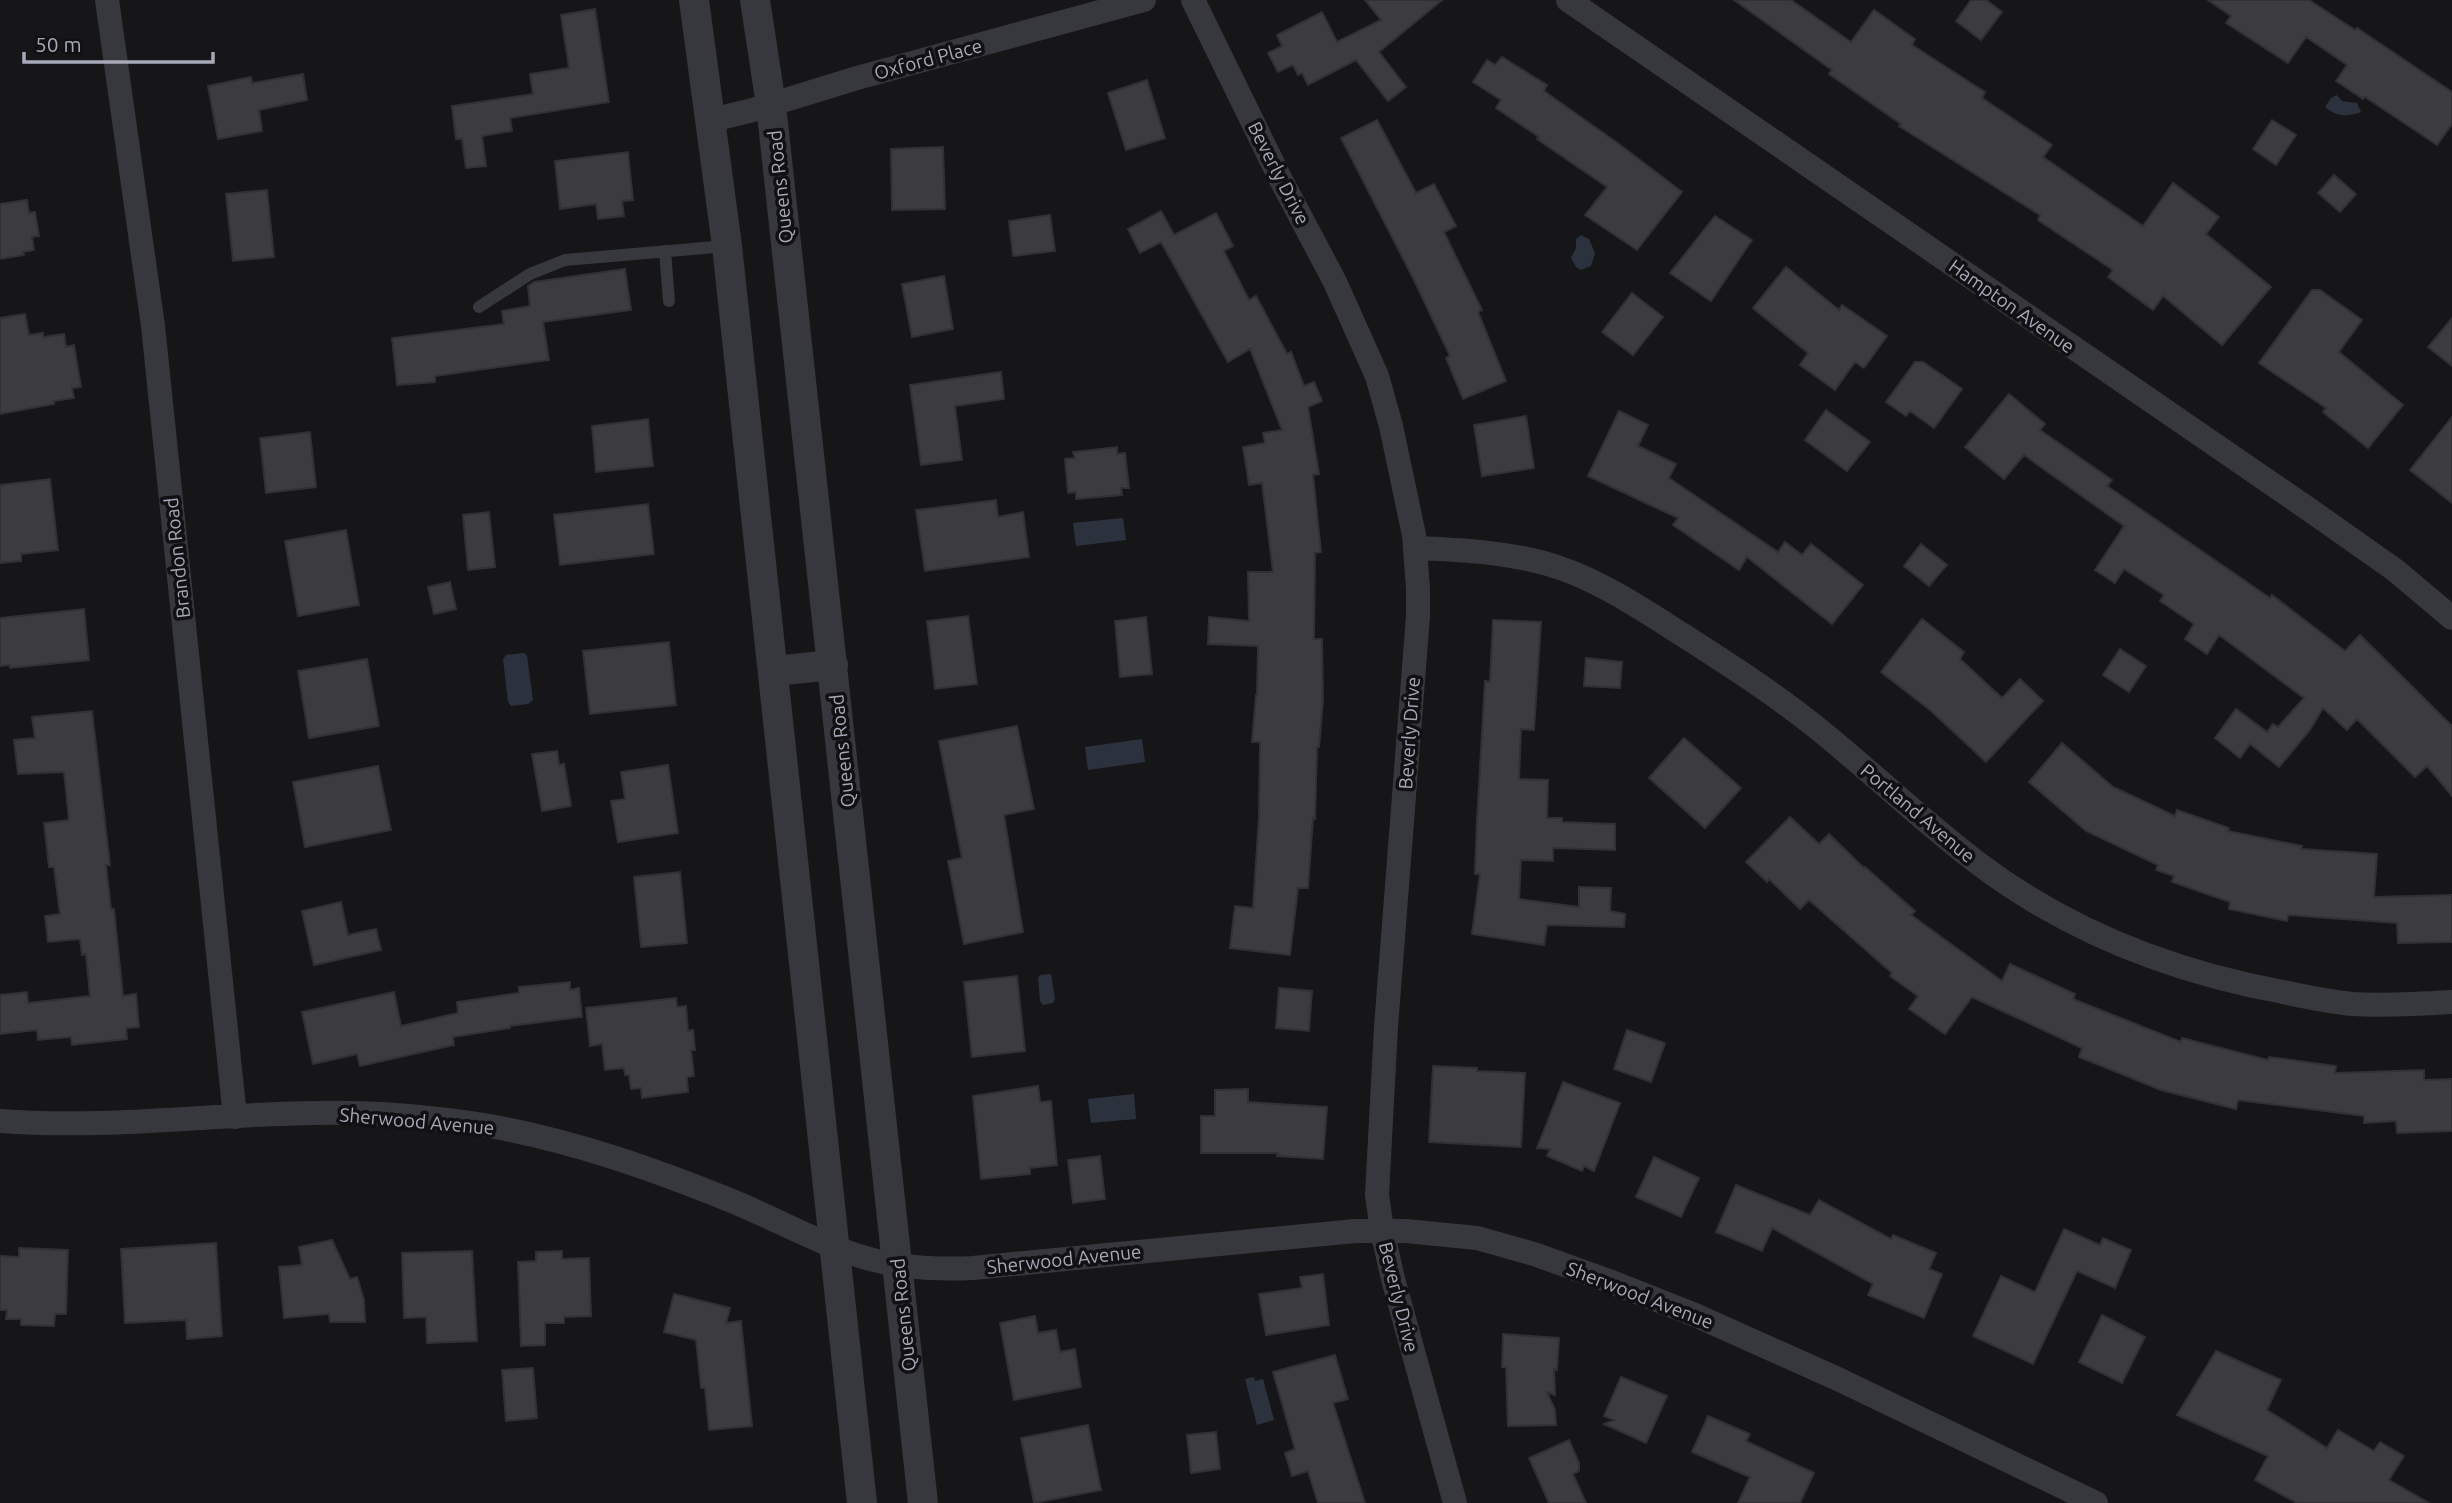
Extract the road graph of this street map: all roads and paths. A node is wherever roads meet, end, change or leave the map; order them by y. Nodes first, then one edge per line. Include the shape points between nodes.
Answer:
1 (107, 0) edge
2 (694, 0) edge
3 (755, 0) edge
4 (1144, 0) edge
5 (1193, 0) edge
6 (1568, 0) edge
7 (771, 104) junction
8 (712, 120) junction
9 (727, 246) junction
10 (665, 251) junction
11 (669, 301) dead end
12 (479, 307) dead end
13 (1415, 548) junction
14 (2452, 618) edge
15 (833, 665) junction
16 (773, 671) junction
17 (2452, 1002) edge
18 (235, 1117) junction
19 (0, 1121) edge
20 (1382, 1230) junction
21 (835, 1247) junction
22 (898, 1264) junction
23 (862, 1503) edge
24 (923, 1503) edge
25 (1455, 1503) edge
26 (2096, 1503) edge

1 - 18 street, Brandon Road via 153,326
2 - 8 street
3 - 7 street, Queens Road
4 - 7 street, Oxford Place
5 - 13 street, Beverly Drive via 1335,282 1377,376
6 - 14 street, Hampton Avenue via 2317,515 2395,570
7 - 8 street, Oxford Place
7 - 15 street, Queens Road
8 - 9 street
9 - 10 lane
9 - 16 street
10 - 11 lane
10 - 12 lane via 565,260 530,274
13 - 17 street, Portland Avenue via 1476,551 1536,561 1562,568 1629,602 1807,720 1980,864 2029,897 2130,949 2197,972 2325,1000
13 - 20 street, Beverly Drive via 1418,616 1377,1178
15 - 16 street
15 - 22 street, Queens Road
16 - 21 street
18 - 19 street, Sherwood Avenue via 83,1124
18 - 21 street, Sherwood Avenue via 394,1115 508,1130 646,1167
20 - 22 street, Sherwood Avenue via 973,1268
20 - 25 street, Beverly Drive
20 - 26 street, Sherwood Avenue via 1477,1238 1630,1289 1840,1380
21 - 22 street, Sherwood Avenue
21 - 23 street
22 - 24 street, Queens Road

